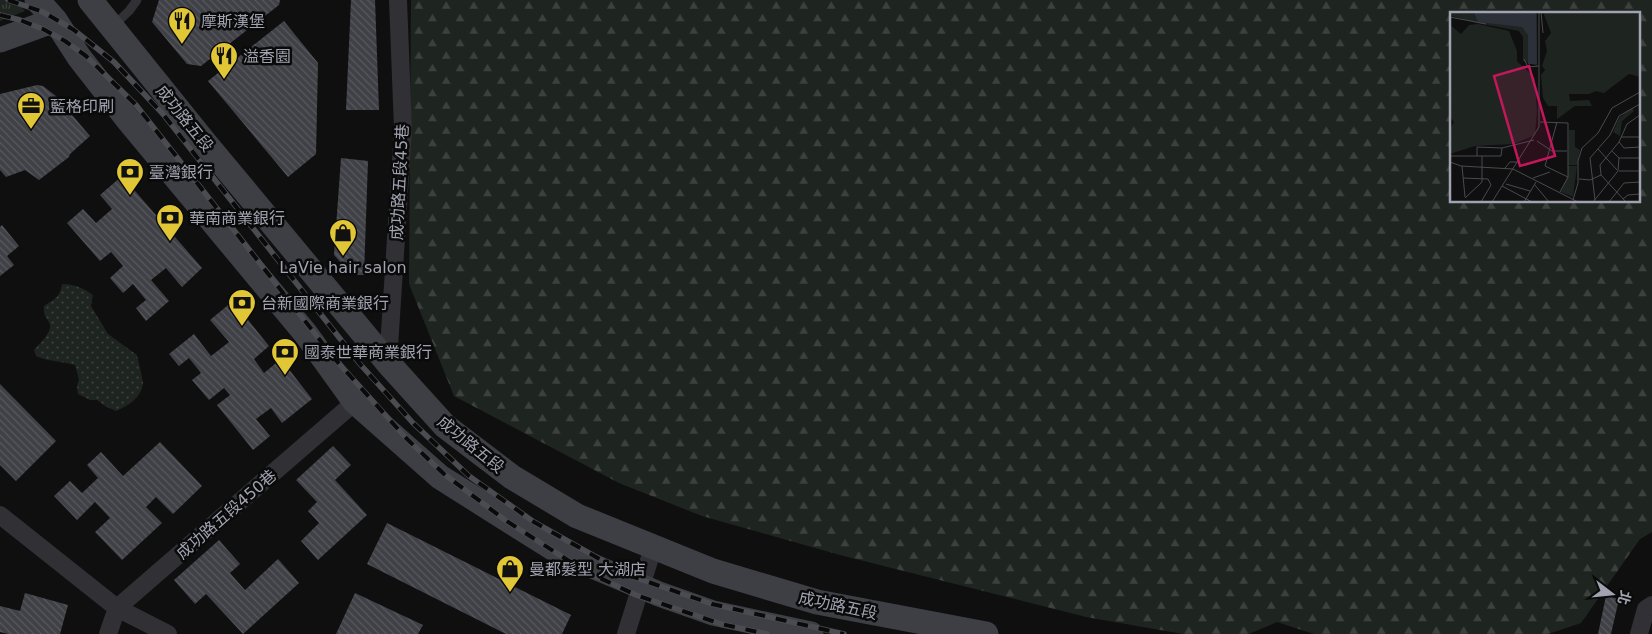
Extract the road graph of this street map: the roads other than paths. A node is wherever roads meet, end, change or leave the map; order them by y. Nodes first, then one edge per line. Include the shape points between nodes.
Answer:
1 (37, 0) edge
2 (90, 0) edge
3 (137, 0) edge
4 (398, 0) edge
5 (55, 20) junction
6 (112, 27) junction
7 (0, 40) edge
8 (388, 363) junction
9 (355, 402) junction
10 (0, 515) edge
11 (653, 548) junction
12 (641, 586) junction
13 (1652, 605) edge
14 (117, 608) junction
15 (108, 634) edge
16 (168, 634) edge
17 (626, 634) edge
18 (811, 634) edge
19 (986, 634) edge
20 (1640, 634) edge

1 - 5 main road, 成功路五段
2 - 6 main road, 成功路五段
3 - 6 lane
4 - 8 street, 成功路五段45巷 via 403,129
5 - 7 main road
5 - 9 main road, 成功路五段 via 78,57 306,334
6 - 8 main road, 成功路五段
8 - 11 main road, 成功路五段 via 445,426 512,477 577,516
9 - 12 main road, 成功路五段 via 440,477 559,552
9 - 14 street, 成功路五段450巷
10 - 14 street
11 - 12 street
11 - 19 main road, 成功路五段 via 712,571 817,602
12 - 17 street
12 - 18 main road, 成功路五段 via 712,613
13 - 20 street via 1646,610
14 - 15 street
14 - 16 street

